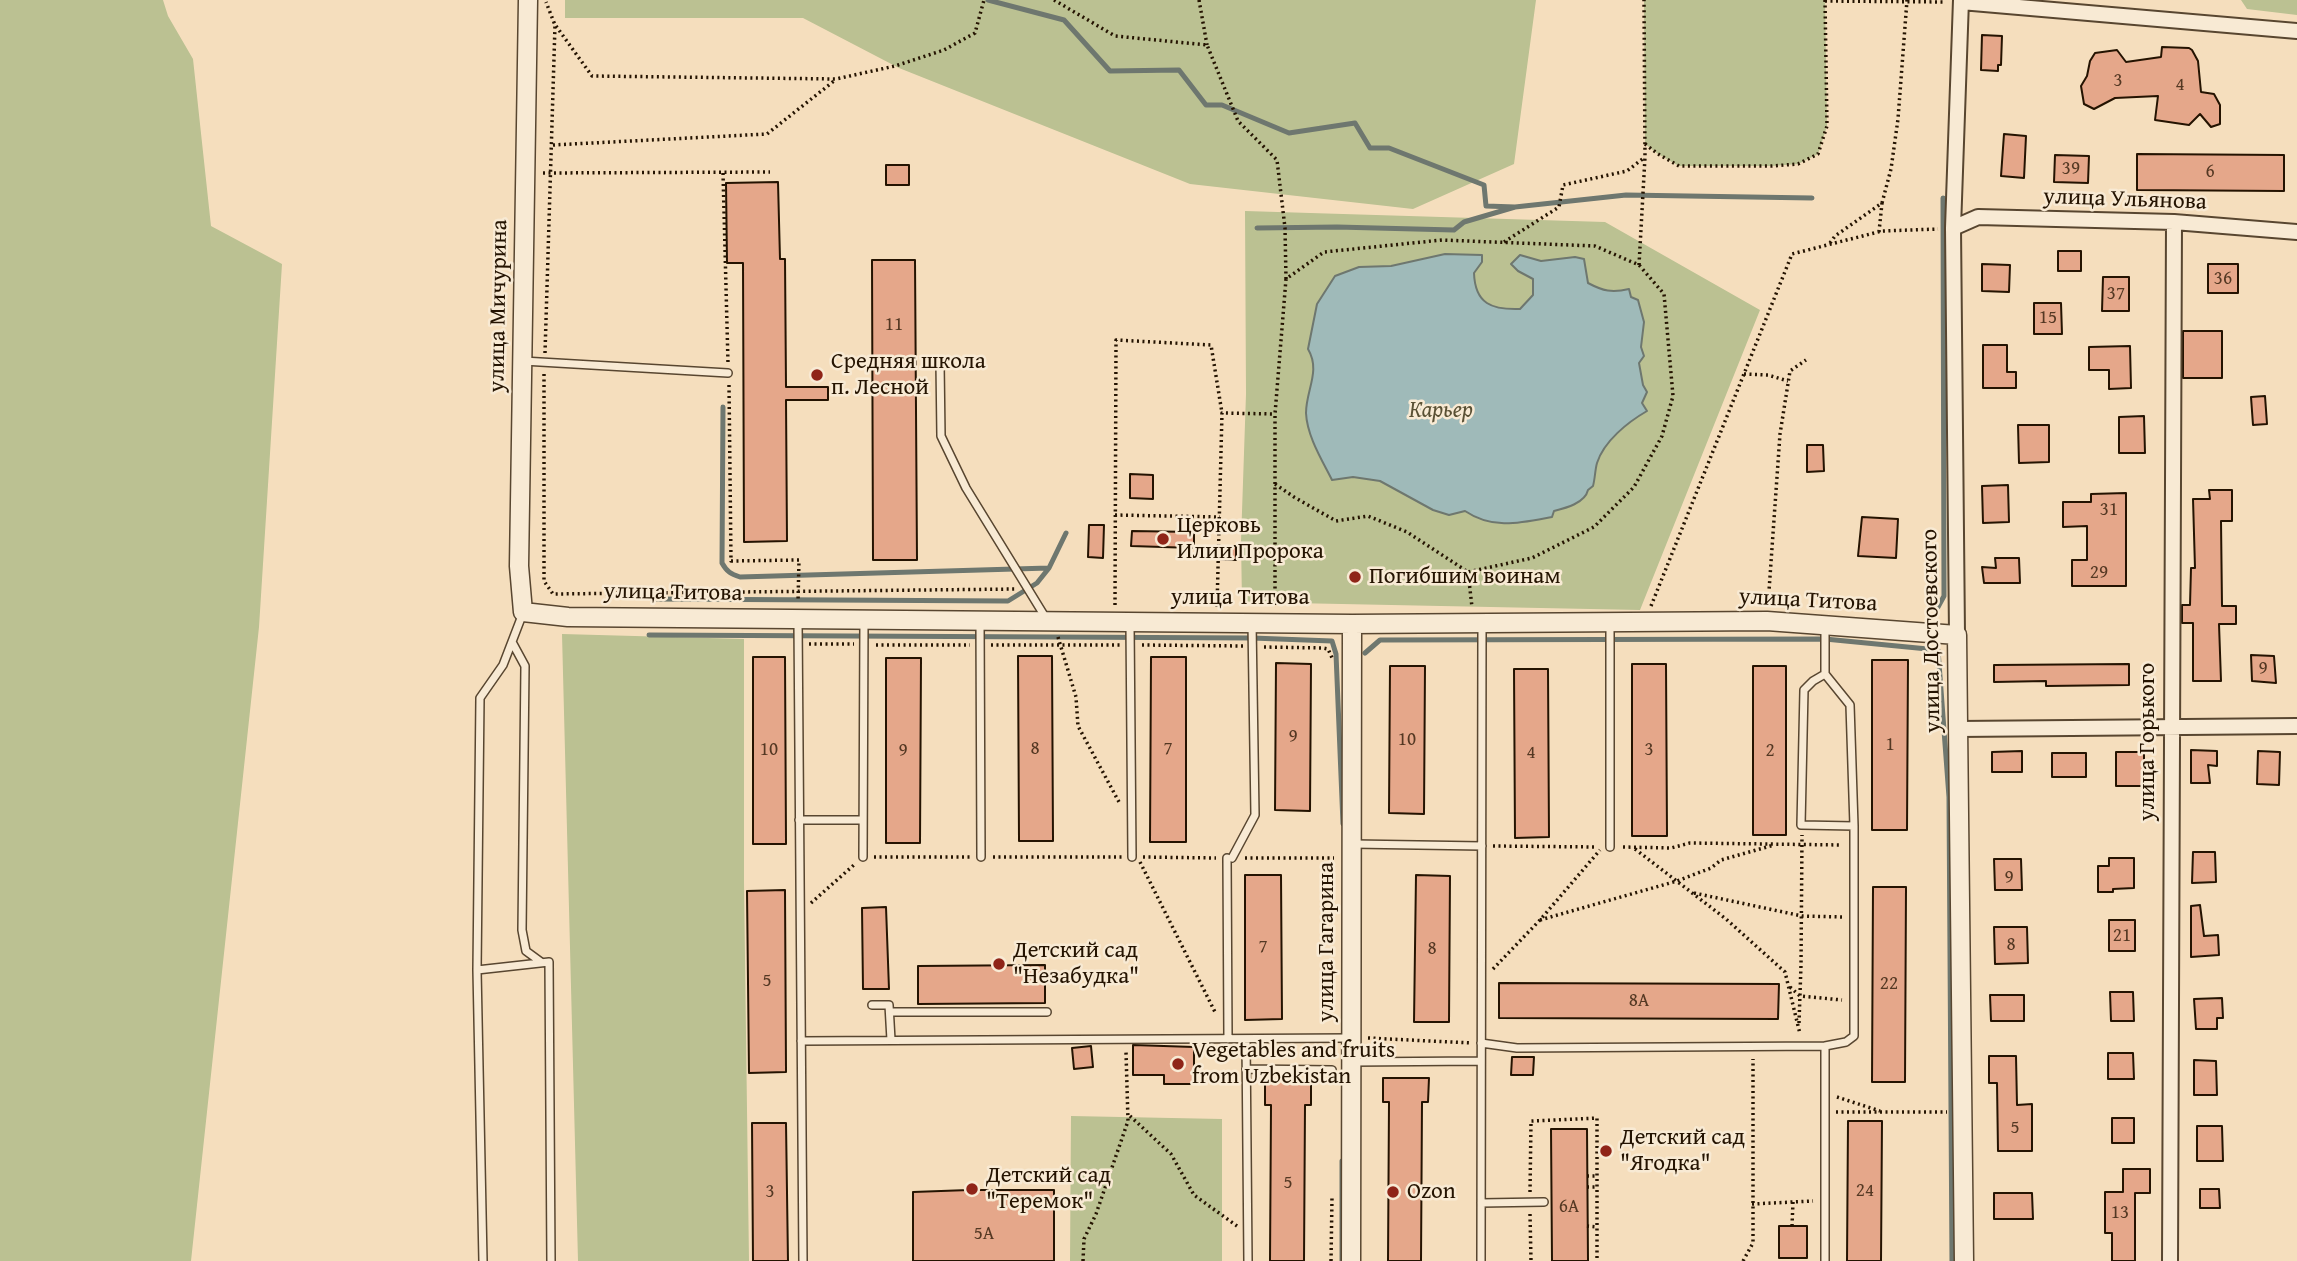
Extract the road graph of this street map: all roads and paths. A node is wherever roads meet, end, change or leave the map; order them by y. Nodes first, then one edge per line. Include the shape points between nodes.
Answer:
1 (528, 0) edge
2 (545, 0) edge
3 (984, 0) edge
4 (1054, 0) edge
5 (1199, 0) edge
6 (1644, 0) edge
7 (1825, 1) edge
8 (1907, 1) edge
9 (1961, 1) edge
10 (555, 25) junction
11 (2297, 31) edge
12 (1207, 45) junction
13 (836, 79) junction
14 (1645, 144) junction
15 (552, 145) junction
16 (1645, 156) junction
17 (770, 172) dead end
18 (527, 173) junction
19 (551, 173) junction
20 (723, 173) junction
21 (1882, 203) junction
22 (2174, 222) junction
23 (1945, 228) junction
24 (1879, 232) junction
25 (2297, 232) edge
26 (1504, 242) junction
27 (1829, 243) junction
28 (1639, 265) junction
29 (1286, 279) junction
30 (1806, 360) dead end
31 (523, 361) junction
32 (544, 363) junction
33 (940, 363) dead end
34 (729, 373) junction
35 (1744, 374) junction
36 (1788, 381) junction
37 (1222, 413) junction
38 (1275, 414) junction
39 (1275, 484) junction
40 (1115, 515) junction
41 (1220, 517) junction
42 (1468, 572) junction
43 (1028, 589) junction
44 (798, 593) junction
45 (1275, 605) dead end
46 (1115, 606) dead end
47 (1472, 607) dead end
48 (1217, 608) dead end
49 (798, 611) junction
50 (523, 612) junction
51 (863, 620) junction
52 (980, 620) junction
53 (1048, 621) junction
54 (1644, 621) junction
55 (1767, 621) junction
56 (1130, 622) junction
57 (1610, 622) junction
58 (1252, 623) junction
59 (1482, 623) junction
60 (1352, 624) junction
61 (1825, 625) junction
62 (1957, 635) junction
63 (1058, 640) dead end
64 (512, 642) junction
65 (798, 644) junction
66 (863, 645) junction
67 (980, 645) junction
68 (1061, 645) junction
69 (1130, 645) junction
70 (1252, 646) junction
71 (1334, 667) dead end
72 (1825, 674) junction
73 (2170, 726) junction
74 (2297, 726) edge
75 (1958, 729) junction
76 (799, 820) junction
77 (863, 820) junction
78 (1132, 825) junction
79 (1801, 825) junction
80 (1854, 826) junction
81 (1352, 844) junction
82 (1778, 844) junction
83 (1803, 844) junction
84 (1854, 845) junction
85 (1482, 846) junction
86 (1610, 847) joint
87 (1633, 848) junction
88 (863, 857) junction
89 (981, 857) junction
90 (1132, 857) joint
91 (1229, 858) junction
92 (1334, 858) dead end
93 (1677, 881) junction
94 (1692, 893) junction
95 (800, 914) junction
96 (1802, 916) junction
97 (1854, 918) junction
98 (1540, 920) junction
99 (541, 962) junction
100 (477, 970) junction
101 (1482, 981) junction
102 (1788, 986) junction
103 (1800, 996) junction
104 (1854, 1001) junction
105 (872, 1005) dead end
106 (890, 1012) junction
107 (1047, 1012) dead end
108 (1798, 1028) junction
109 (1352, 1038) junction
110 (1125, 1039) junction
111 (1228, 1039) junction
112 (891, 1040) junction
113 (1246, 1040) junction
114 (801, 1041) junction
115 (1481, 1043) junction
116 (1802, 1046) junction
117 (1825, 1046) junction
118 (1753, 1047) junction
119 (1481, 1061) junction
120 (1351, 1062) junction
121 (1246, 1069) junction
122 (1332, 1070) dead end
123 (1825, 1093) junction
124 (1825, 1112) junction
125 (1885, 1112) junction
126 (1944, 1112) dead end
127 (1128, 1114) junction
128 (1587, 1176) dead end
129 (1597, 1176) junction
130 (1587, 1187) dead end
131 (1597, 1187) junction
132 (1332, 1193) dead end
133 (1825, 1201) junction
134 (1530, 1202) junction
135 (1544, 1202) dead end
136 (1793, 1202) junction
137 (1481, 1203) junction
138 (1752, 1204) junction
139 (1792, 1226) dead end
140 (1587, 1227) dead end
141 (1597, 1227) junction
142 (1247, 1234) junction
143 (482, 1261) edge
144 (551, 1261) edge
145 (803, 1261) edge
146 (1083, 1261) edge
147 (1248, 1261) edge
148 (1331, 1261) edge
149 (1351, 1261) edge
150 (1481, 1261) edge
151 (1531, 1261) edge
152 (1597, 1261) edge
153 (1742, 1261) edge
154 (1825, 1261) edge
155 (1964, 1261) edge
156 (2170, 1261) edge

1 - 18 street, улица Мичурина
2 - 10 path
3 - 13 path via 975,33 944,50
4 - 12 path via 1115,36
5 - 12 path
6 - 14 path
7 - 8 path
7 - 14 path via 1826,127 1818,154 1798,164 1679,166
8 - 9 path
8 - 21 path via 1898,119
9 - 11 street
9 - 23 street, улица Достоевского
10 - 13 path via 592,76
10 - 15 path
12 - 29 path via 1238,121 1278,160
13 - 15 path via 767,134
14 - 16 path
15 - 19 path
16 - 26 path via 1627,171 1563,185 1559,207
16 - 28 path
17 - 20 path
18 - 19 path
18 - 31 street, улица Мичурина
19 - 20 path
19 - 32 path
20 - 34 path
21 - 24 path
21 - 27 path
22 - 23 street, улица Ульянова via 1978,217
22 - 25 street, улица Ульянова
22 - 73 street, улица Горького
23 - 24 path
23 - 62 street, улица Достоевского
24 - 27 path
26 - 28 path via 1595,246
26 - 29 path via 1442,240 1324,252
27 - 35 path via 1792,254
28 - 42 path via 1664,294 1673,396 1662,436 1634,487 1594,527 1532,558
29 - 38 path
30 - 36 path via 1790,371
31 - 32 lane
31 - 50 street, улица Мичурина via 519,566
32 - 34 lane
32 - 44 path via 544,581 553,594
33 - 43 lane via 941,436 966,488
34 - 44 path via 731,561 799,560
35 - 36 path
35 - 54 path
36 - 55 path
37 - 38 path
37 - 40 path via 1212,345 1116,341
37 - 41 path
38 - 39 path
39 - 42 path via 1336,521 1368,516 1407,532
39 - 45 path
40 - 41 path
40 - 46 path
41 - 48 path
42 - 47 path
43 - 44 path
43 - 53 lane
44 - 49 path
49 - 50 street, улица Титова via 568,617
49 - 51 street, улица Титова
49 - 65 lane
50 - 64 lane
51 - 52 street, улица Титова
51 - 66 lane
52 - 53 street, улица Титова
52 - 67 lane
53 - 56 street, улица Титова
54 - 55 street, улица Титова
54 - 57 street, улица Титова
55 - 61 street, улица Титова
56 - 58 street, улица Титова
56 - 69 lane
57 - 59 street, улица Титова
57 - 86 lane
58 - 60 street, улица Титова
58 - 70 lane
59 - 60 street, улица Титова
59 - 85 lane
60 - 81 street, улица Гагарина
61 - 62 street, улица Титова
61 - 72 lane
62 - 75 street, улица Достоевского
63 - 68 path
64 - 99 lane via 525,666 522,930 526,951
64 - 100 lane via 503,665 480,698
65 - 66 path
65 - 76 lane
66 - 67 path
66 - 77 lane
67 - 68 path
67 - 89 lane
68 - 69 path
68 - 78 path via 1076,697 1078,726
69 - 70 path
69 - 78 lane
70 - 71 path via 1322,648 1331,653
70 - 91 lane via 1255,815
72 - 79 lane via 1804,690
72 - 80 lane via 1850,705
73 - 74 street
73 - 75 street
73 - 156 street, улица Горького
75 - 155 street, улица Достоевского
76 - 77 lane
76 - 95 lane
77 - 88 lane
78 - 90 lane
79 - 80 lane
79 - 83 path
80 - 84 lane
81 - 85 lane
81 - 109 street, улица Гагарина
82 - 83 path
82 - 87 path
82 - 93 path via 1721,860
83 - 84 path
83 - 96 path
84 - 97 lane
85 - 98 path via 1603,847
85 - 101 lane
86 - 87 path
87 - 93 path
88 - 89 path
88 - 95 path
89 - 90 path
91 - 92 path
91 - 111 lane
91 - 111 path via 1138,857
93 - 94 path
93 - 98 path
94 - 96 path
94 - 102 path via 1785,972
95 - 114 lane
96 - 97 path
96 - 103 path
97 - 104 lane
98 - 101 path
99 - 100 lane
99 - 144 lane via 549,961
100 - 143 lane
101 - 115 lane
102 - 103 path
102 - 108 path
103 - 104 path
103 - 108 path
104 - 117 lane via 1854,1036
105 - 106 lane via 889,1005
106 - 107 lane
106 - 112 lane
108 - 116 path
109 - 113 lane
109 - 115 path
109 - 120 street, улица Гагарина
110 - 111 lane
110 - 112 lane
110 - 127 path
111 - 113 lane
112 - 114 lane
113 - 121 lane
114 - 145 lane
115 - 118 lane via 1517,1048
115 - 119 lane
116 - 117 lane
116 - 118 lane
117 - 123 lane
118 - 138 path
119 - 120 lane
119 - 137 lane
120 - 149 street, улица Гагарина
121 - 122 lane
121 - 142 lane
123 - 124 lane
123 - 125 path
124 - 125 path
124 - 133 lane
125 - 126 path
127 - 142 path via 1171,1154 1194,1195
127 - 146 path via 1084,1239
128 - 129 path
129 - 131 path
129 - 134 path via 1597,1118 1531,1121
130 - 131 path
131 - 141 path
132 - 148 path
133 - 136 path
133 - 154 lane
134 - 135 lane
134 - 137 lane
134 - 151 path
136 - 138 path
136 - 139 path
137 - 150 lane
138 - 153 path via 1753,1243
140 - 141 path
141 - 152 path
142 - 147 lane

